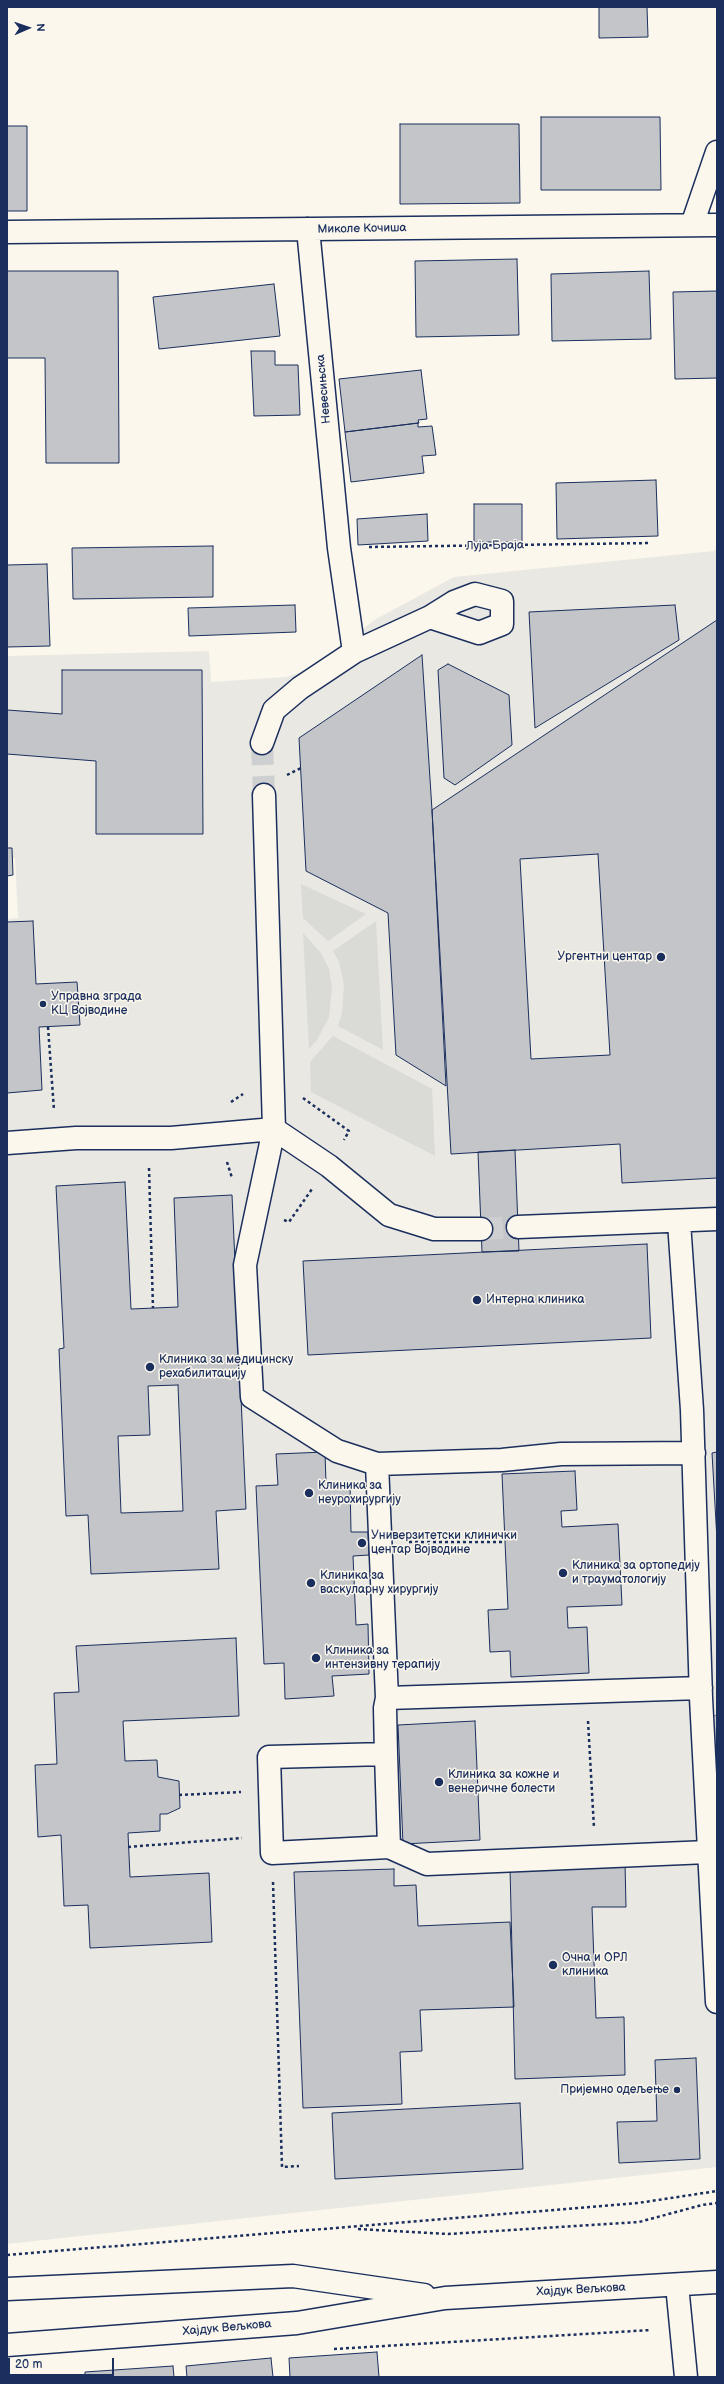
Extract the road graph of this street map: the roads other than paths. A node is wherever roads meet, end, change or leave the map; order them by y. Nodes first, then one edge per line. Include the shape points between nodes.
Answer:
1 (717, 152) edge
2 (692, 225) junction
3 (717, 225) edge
4 (308, 229) junction
5 (7, 232) edge
6 (430, 617) dead end
7 (354, 652) junction
8 (262, 743) tunnel mouth
9 (264, 795) tunnel mouth
10 (274, 1129) junction
11 (7, 1143) edge
12 (717, 1219) edge
13 (679, 1222) junction
14 (518, 1227) tunnel mouth
15 (481, 1229) tunnel mouth
16 (694, 1453) junction
17 (377, 1464) junction
18 (701, 1693) junction
19 (387, 1698) junction
20 (716, 1716) edge
21 (386, 1754) junction
22 (389, 1847) junction
23 (708, 1852) junction
24 (715, 1913) edge
25 (717, 2002) edge
26 (717, 2282) edge
27 (677, 2284) junction
28 (7, 2289) edge
29 (445, 2298) junction
30 (7, 2345) edge
31 (686, 2377) edge

1 - 2 street
2 - 3 street, Миколе Кочиша
2 - 4 street, Миколе Кочиша
4 - 5 street, Миколе Кочиша
4 - 7 street, Невесињска via 339,548
6 - 7 street
7 - 8 street via 300,688 274,710
9 - 10 street
10 - 11 street via 171,1138 56,1139
10 - 15 street via 329,1166 389,1215 434,1229
10 - 17 street via 246,1265 252,1398 337,1451
12 - 13 street
13 - 14 street
13 - 16 street
16 - 17 street via 561,1454 502,1460
16 - 18 street
17 - 19 street
18 - 19 street via 586,1692
18 - 20 street via 716,1710
18 - 23 street
19 - 21 street
21 - 22 street
21 - 22 street via 269,1757 271,1845
22 - 23 street via 427,1864
23 - 24 street
24 - 25 street
26 - 27 street, Хајдук Вељкова
27 - 29 street, Хајдук Вељкова
27 - 31 street
28 - 29 street, Хајдук Вељкова via 293,2276
29 - 30 street, Хајдук Вељкова via 297,2323

